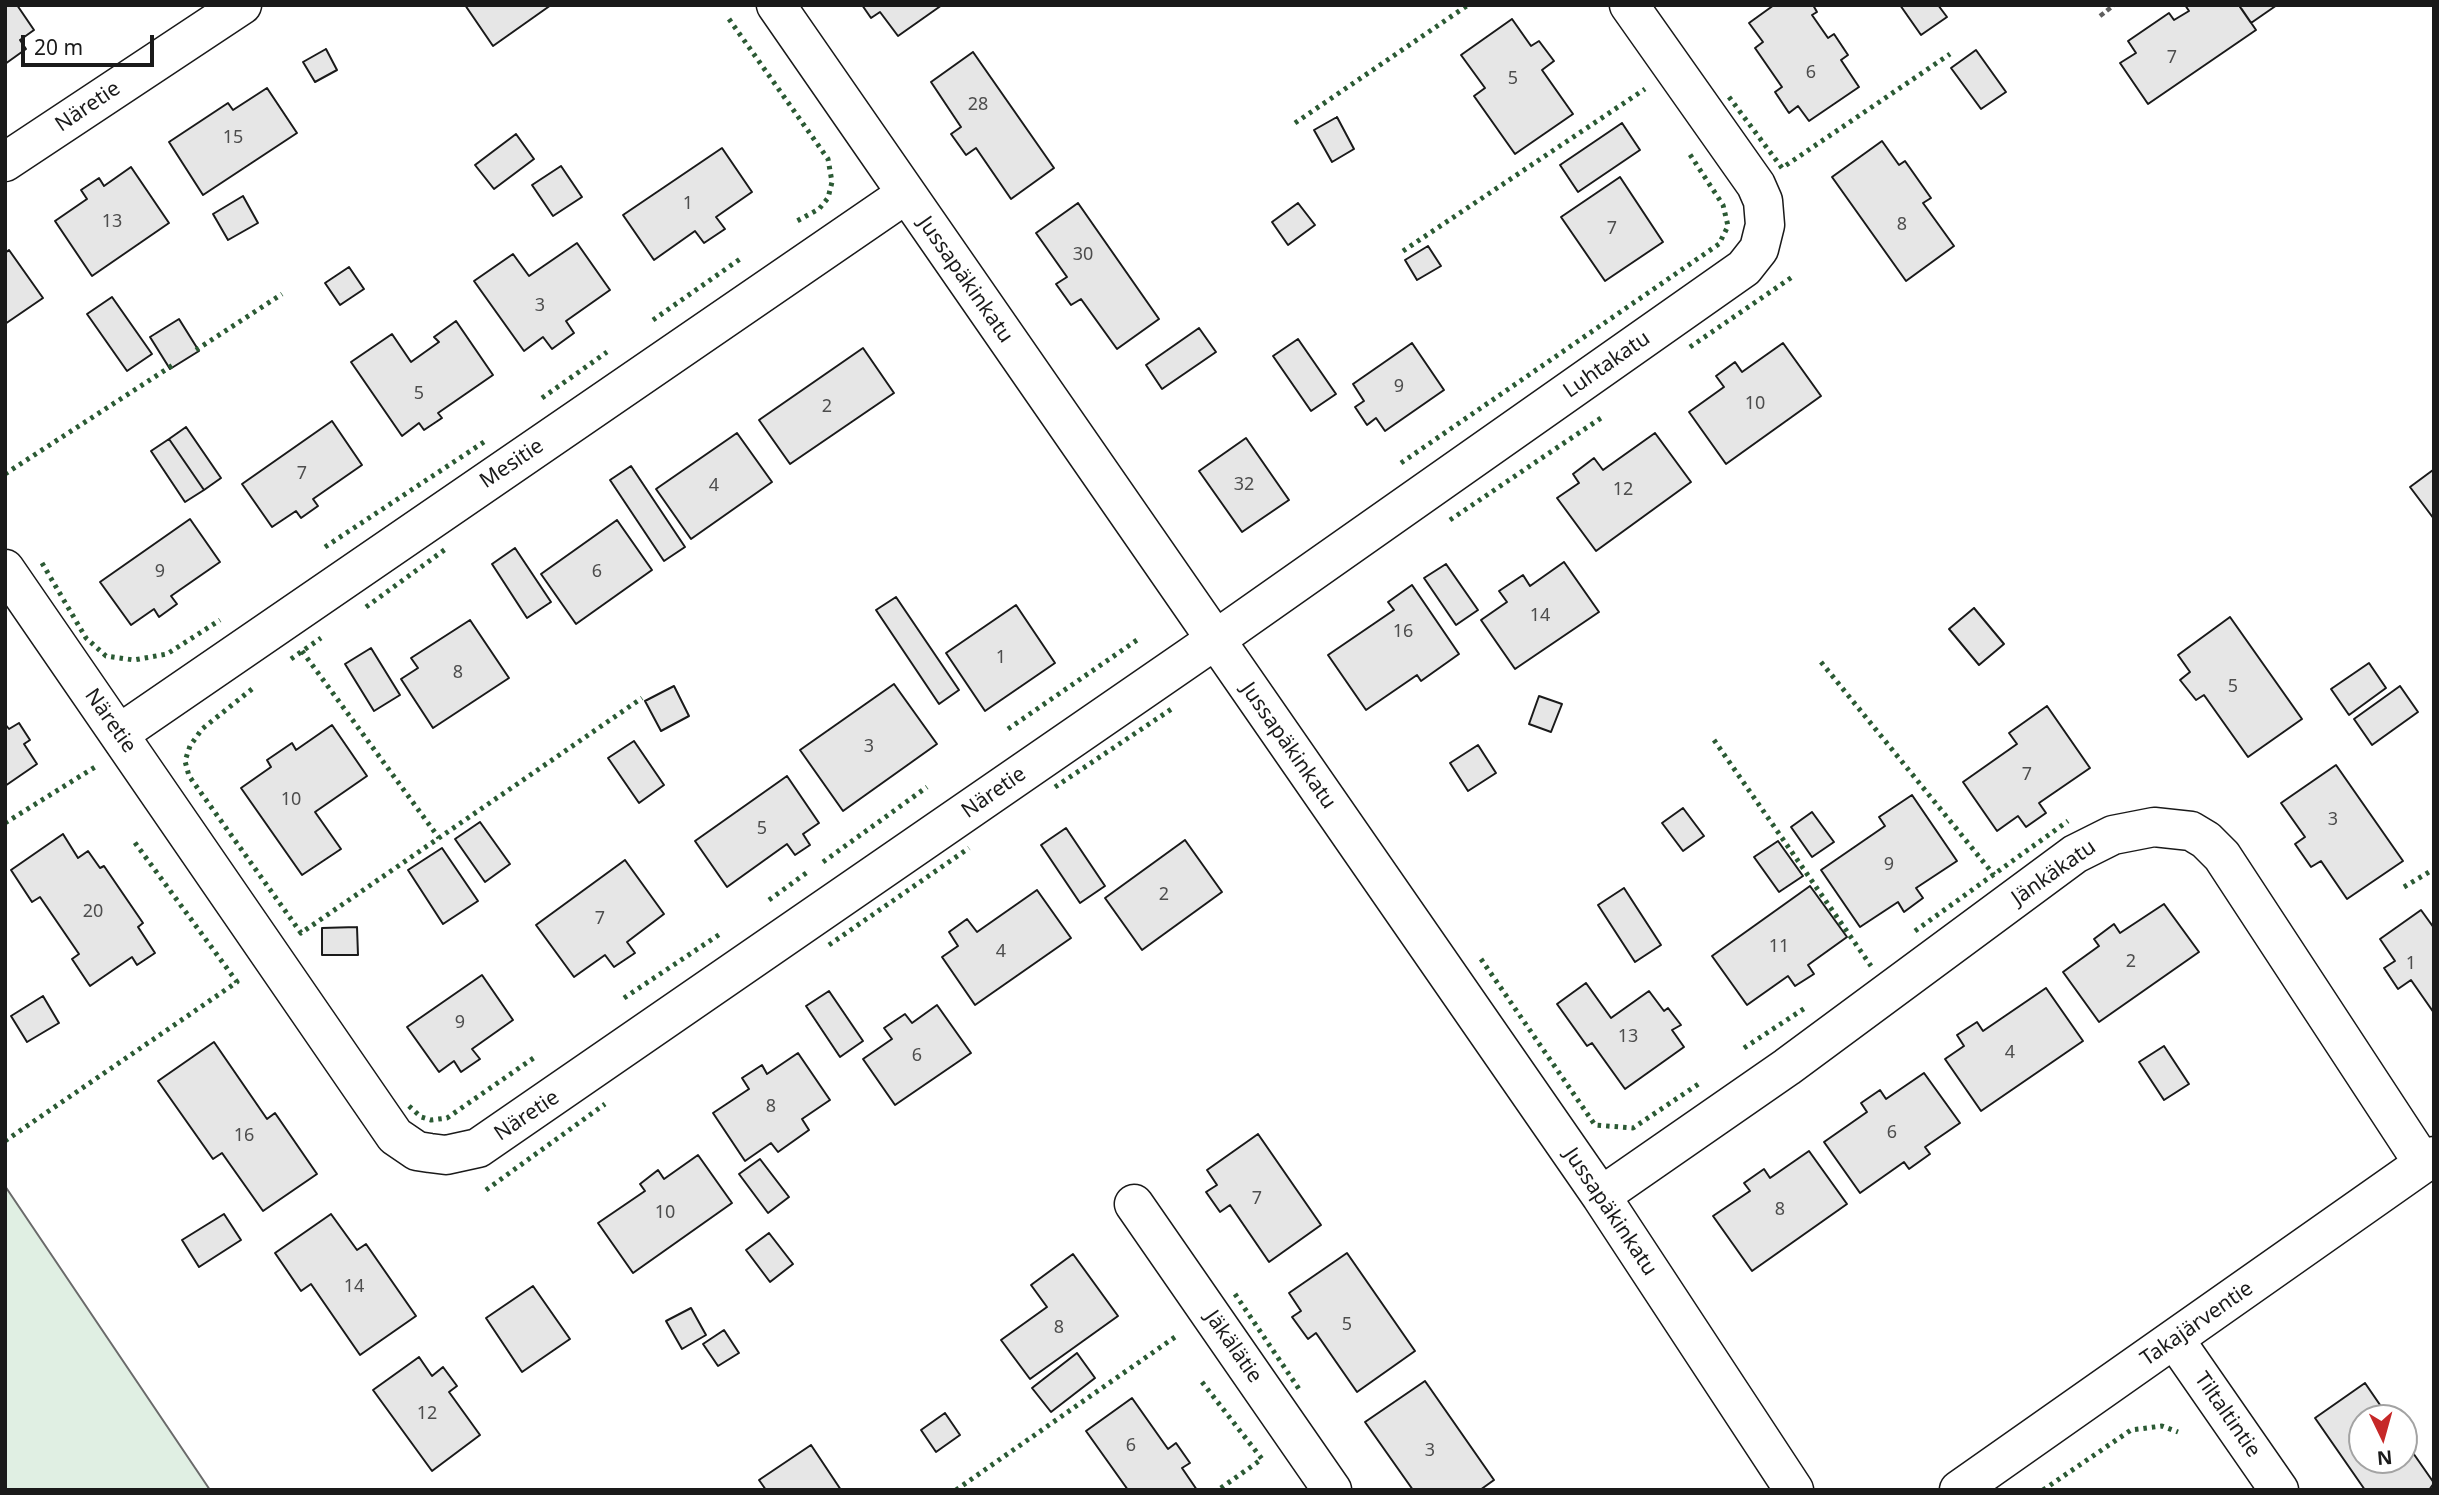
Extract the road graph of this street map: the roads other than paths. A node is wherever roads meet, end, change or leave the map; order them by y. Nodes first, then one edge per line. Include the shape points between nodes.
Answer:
1 (242, 5) edge
2 (776, 5) edge
3 (1629, 5) edge
4 (5, 162) edge
5 (905, 194) junction
6 (5, 569) edge
7 (1215, 640) junction
8 (119, 734) junction
9 (2428, 1159) edge
10 (1601, 1196) junction
11 (1134, 1205) dead end
12 (2175, 1340) junction
13 (1332, 1490) edge
14 (1794, 1490) edge
15 (1959, 1490) edge
16 (2279, 1490) edge

1 - 4 street, Näretie
2 - 5 street, Jussapäkinkatu
3 - 7 street, Luhtakatu via 1756,185 1765,214 1763,238 1753,259
5 - 7 street, Jussapäkinkatu
5 - 8 street, Mesitie
6 - 8 street, Näretie
7 - 8 street, Näretie via 495,1139 446,1155 417,1151 395,1136
7 - 10 street, Jussapäkinkatu
9 - 10 street, Jänkäkatu via 2222,856 2191,831 2154,827 2113,835 2075,854 1920,971
9 - 12 street, Takajärventie
10 - 14 street, Jussapäkinkatu
11 - 13 street, Jäkälätie
12 - 15 street, Takajärventie
12 - 16 street, Tiltaltintie

